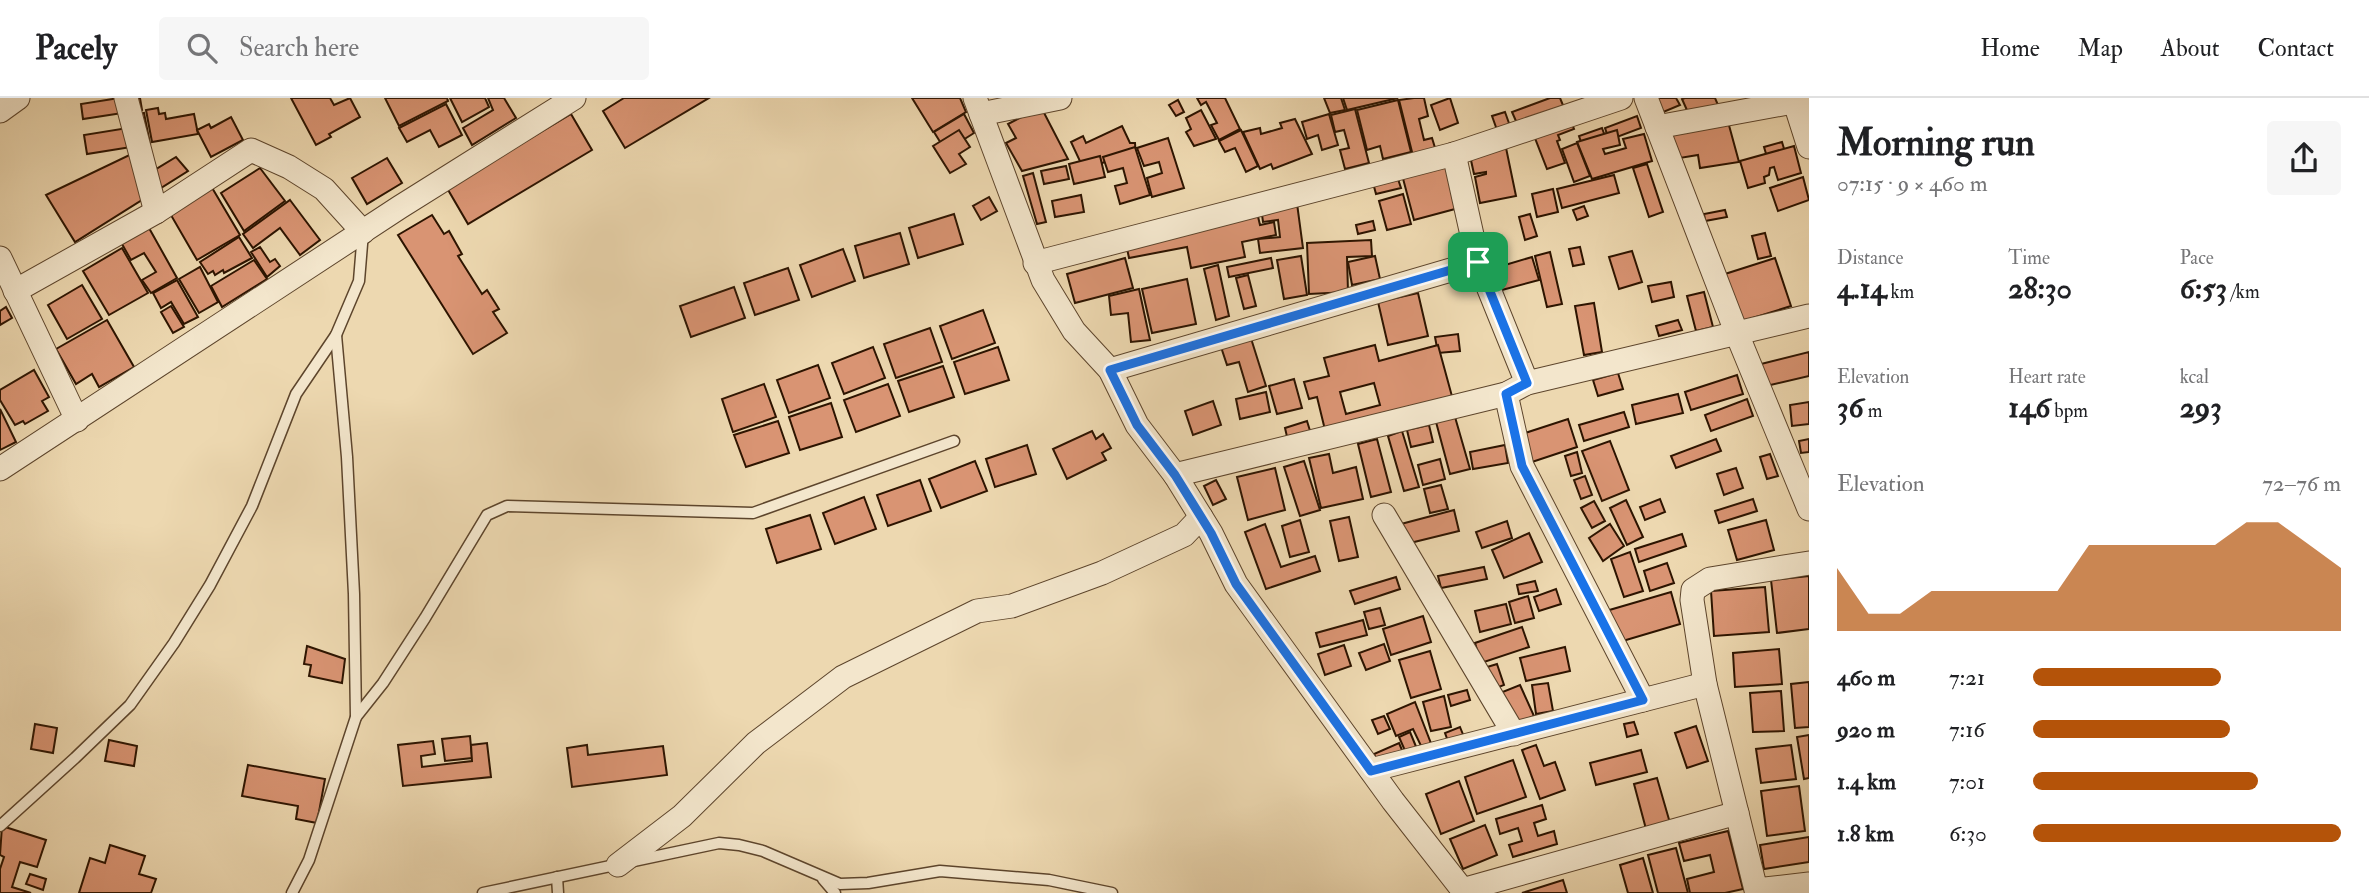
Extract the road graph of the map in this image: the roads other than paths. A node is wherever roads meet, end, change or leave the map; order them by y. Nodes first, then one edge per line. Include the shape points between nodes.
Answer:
1 (18, 98) edge
2 (126, 98) edge
3 (574, 98) edge
4 (1060, 98) edge
5 (1621, 98) edge
6 (1646, 98) edge
7 (1802, 101) edge
8 (978, 106) edge
9 (0, 111) edge
10 (1657, 127) junction
11 (1809, 147) edge
12 (1454, 154) junction
13 (156, 212) junction
14 (363, 232) junction
15 (0, 258) edge
16 (1478, 262) junction
17 (1035, 263) junction
18 (15, 291) junction
19 (1809, 316) edge
20 (1737, 334) junction
21 (336, 335) junction
22 (1110, 370) junction
23 (1527, 383) junction
24 (1506, 394) junction
25 (76, 420) junction
26 (954, 441) dead end
27 (0, 470) edge
28 (1175, 475) junction
29 (1809, 509) edge
30 (1384, 515) dead end
31 (1201, 517) junction
32 (1809, 563) edge
33 (1705, 684) junction
34 (1643, 700) junction
35 (356, 717) junction
36 (1514, 734) junction
37 (1371, 771) junction
38 (1737, 813) junction
39 (0, 826) edge
40 (618, 865) junction
41 (557, 877) junction
42 (823, 879) junction
43 (1809, 884) edge
44 (1464, 891) edge
45 (292, 893) edge
46 (483, 893) edge
47 (558, 893) edge
48 (835, 893) edge
49 (1112, 893) edge

1 - 9 street
2 - 13 street
3 - 14 street
4 - 8 street
5 - 12 street
6 - 10 street
7 - 10 street
7 - 11 street
8 - 17 street
10 - 20 street
12 - 16 street
12 - 17 street
13 - 14 street via 251,150 324,189
13 - 18 street
14 - 21 lane via 359,281
14 - 25 street
15 - 18 street
16 - 22 street
16 - 23 street
17 - 22 street via 1074,331
18 - 25 street
19 - 20 street
20 - 23 street
20 - 29 street
21 - 35 lane via 347,457
21 - 39 lane via 296,394 252,506 174,643 130,705
22 - 28 street via 1137,425
23 - 24 street
24 - 28 street
24 - 34 street via 1522,466
25 - 27 street
26 - 35 lane via 753,513 507,506 493,510 383,683
28 - 31 street
30 - 36 street
31 - 37 street via 1236,584
31 - 40 street via 1184,535 1102,573 1012,606 977,611 843,677 755,743 682,816
32 - 33 street via 1710,579 1693,590
33 - 34 street
33 - 38 street
34 - 36 street
35 - 45 lane via 309,860
36 - 37 street
37 - 44 street
38 - 43 street via 1756,890
38 - 44 street
40 - 41 lane
40 - 42 lane via 719,843 763,851
41 - 46 lane
41 - 47 lane
42 - 48 lane
42 - 49 lane via 839,884 868,883 940,871 1049,880

